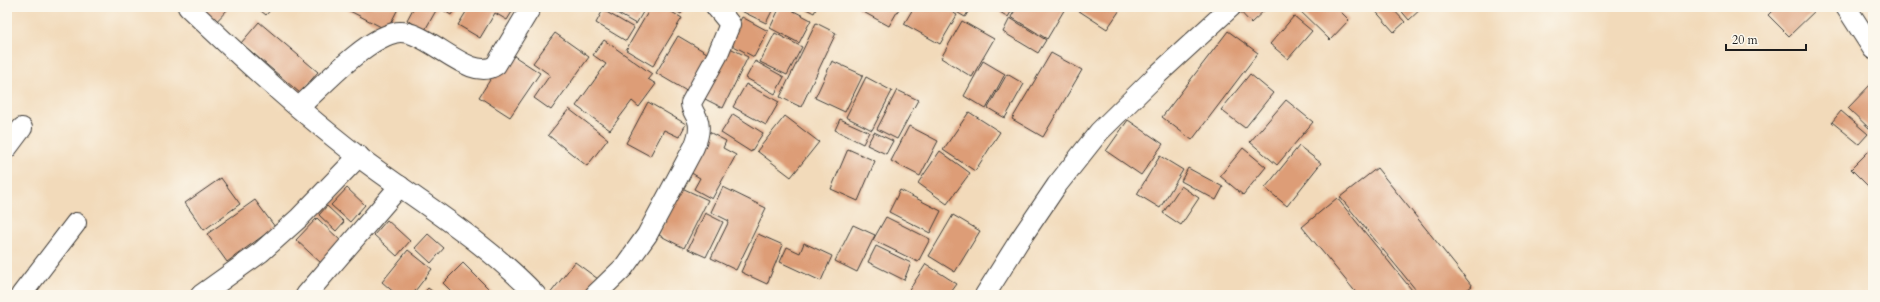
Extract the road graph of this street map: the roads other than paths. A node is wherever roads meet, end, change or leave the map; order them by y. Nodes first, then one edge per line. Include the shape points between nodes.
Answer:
1 (188, 7) edge
2 (531, 7) edge
3 (716, 7) edge
4 (1231, 7) edge
5 (1846, 7) edge
6 (1873, 49) edge
7 (299, 107) junction
8 (22, 128) dead end
9 (7, 148) edge
10 (359, 156) junction
11 (400, 186) junction
12 (76, 222) dead end
13 (21, 295) edge
14 (201, 295) edge
15 (306, 295) edge
16 (535, 295) edge
17 (595, 295) edge
18 (985, 295) edge

1 - 7 street
2 - 7 street via 496,65 490,69 474,69 414,35 395,32 369,44
3 - 17 street via 730,24 717,56 691,103 697,119 698,137 694,147 647,235 624,267
4 - 18 street via 1156,75 1099,132 1057,185
5 - 6 street
7 - 10 street
8 - 9 street
10 - 11 street
10 - 14 street via 299,218 261,252
11 - 15 street
11 - 16 street via 486,248
12 - 13 street

